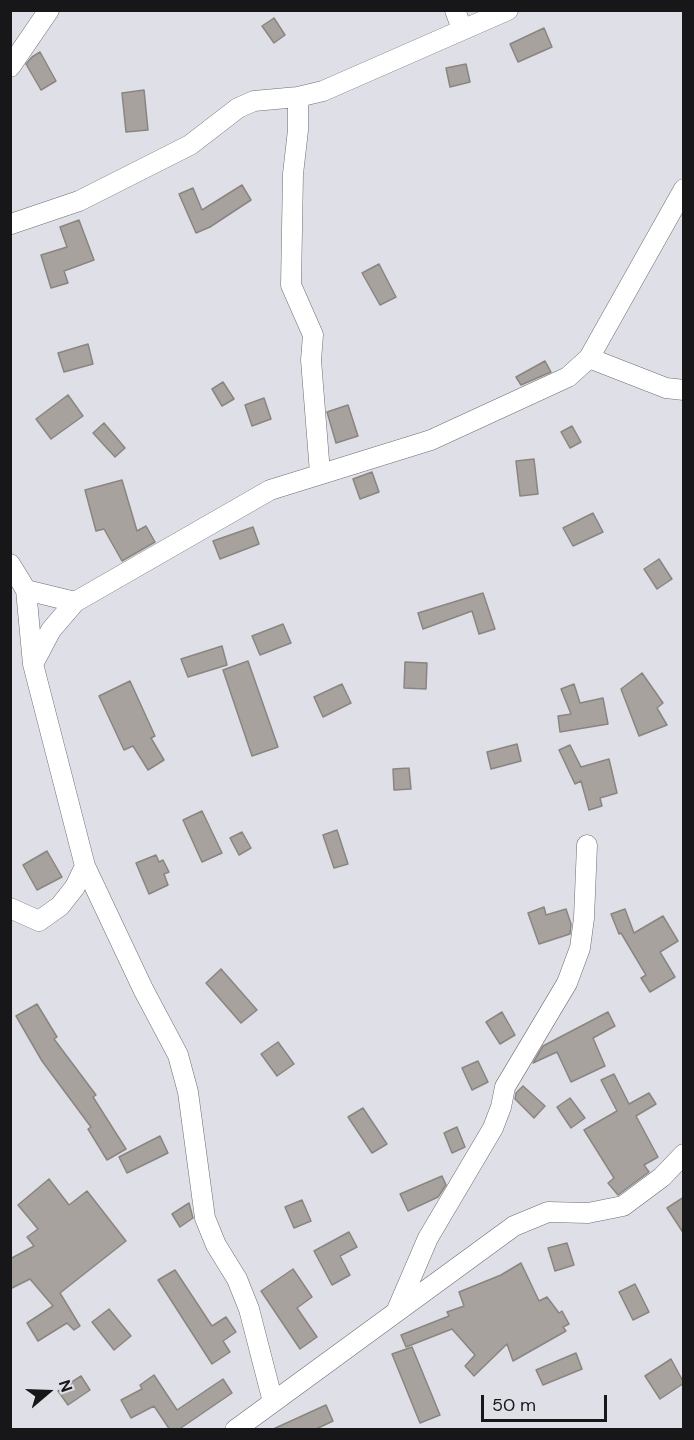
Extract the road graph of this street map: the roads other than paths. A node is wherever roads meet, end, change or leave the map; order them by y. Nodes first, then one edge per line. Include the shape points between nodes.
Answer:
1 (49, 10) edge
2 (455, 10) edge
3 (508, 10) edge
4 (462, 29) junction
5 (10, 67) edge
6 (298, 97) junction
7 (684, 189) edge
8 (10, 219) edge
9 (11, 224) edge
10 (10, 230) edge
11 (589, 358) junction
12 (684, 390) edge
13 (320, 473) junction
14 (10, 564) edge
15 (26, 590) junction
16 (75, 602) junction
17 (33, 664) junction
18 (587, 845) dead end
19 (85, 866) junction
20 (10, 908) edge
21 (684, 1154) edge
22 (397, 1312) junction
23 (273, 1402) junction
24 (235, 1430) edge

1 - 5 street
2 - 4 street
3 - 4 street
4 - 6 street via 323,91
6 - 9 street via 254,101 238,108 190,145 79,201
6 - 13 street via 291,285 313,335 311,360
7 - 11 street
8 - 9 street
9 - 10 street
11 - 12 street via 666,388
11 - 13 street via 568,377 431,440
13 - 16 street via 270,490
14 - 15 street
15 - 16 street
15 - 17 street
16 - 17 street via 51,630
17 - 19 street
18 - 22 street via 580,948 567,984 505,1087 493,1128 428,1238
19 - 20 street via 60,906 39,921
19 - 23 street via 178,1055 188,1092 205,1218 249,1308
21 - 22 street via 662,1177 623,1206 588,1213 548,1212 514,1226
22 - 23 street
23 - 24 street

